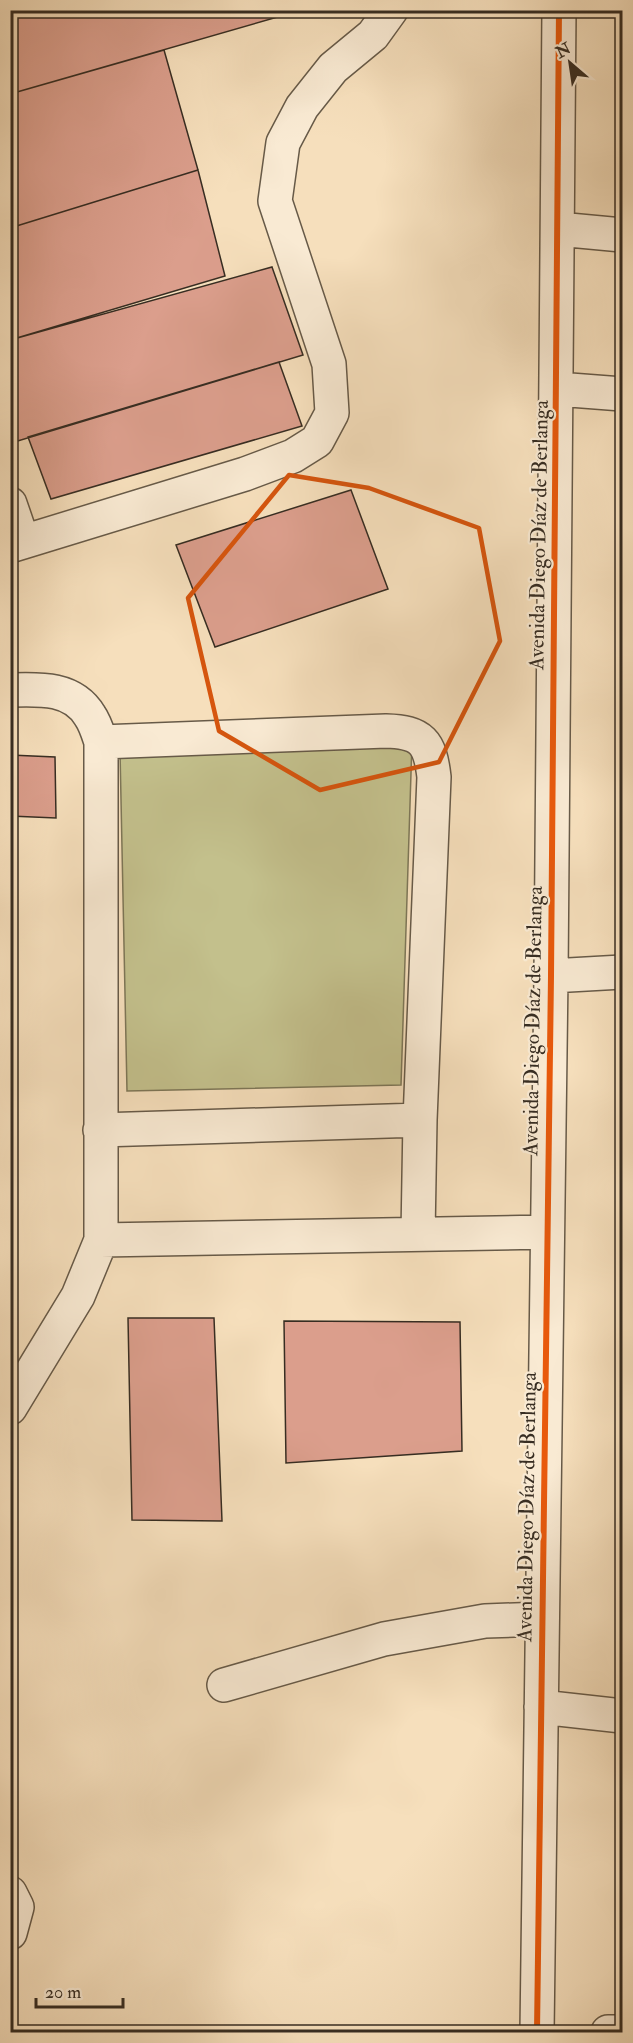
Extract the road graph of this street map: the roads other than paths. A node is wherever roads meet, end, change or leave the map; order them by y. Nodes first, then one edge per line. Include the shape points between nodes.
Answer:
1 (391, 10) edge
2 (559, 10) edge
3 (558, 229) junction
4 (622, 235) edge
5 (557, 389) junction
6 (622, 394) edge
7 (10, 504) edge
8 (17, 544) edge
9 (10, 690) edge
10 (101, 742) junction
11 (622, 972) edge
12 (551, 976) junction
13 (420, 1120) junction
14 (100, 1130) junction
15 (546, 1232) junction
16 (418, 1234) junction
17 (101, 1240) junction
18 (10, 1408) edge
19 (542, 1619) junction
20 (224, 1685) dead end
21 (541, 1707) junction
22 (622, 1716) edge
23 (10, 1893) edge
24 (10, 1933) edge
25 (537, 2032) edge
26 (608, 2032) edge
27 (622, 2032) edge

1 - 8 street via 373,35 327,75 302,106 283,143 276,201 329,364 332,413 317,441 292,456 245,474
2 - 3 street, Avenida Diego Díaz de Berlanga
3 - 4 street
3 - 5 street, Avenida Diego Díaz de Berlanga
5 - 6 street
5 - 12 street, Avenida Diego Díaz de Berlanga
7 - 8 street
9 - 10 street via 40,689 69,695 90,714
10 - 13 street via 386,731 408,732 421,740 432,757 434,777
10 - 14 street
11 - 12 street
12 - 15 street, Avenida Diego Díaz de Berlanga
13 - 14 street
13 - 16 street
14 - 17 street
15 - 16 street
15 - 19 street, Avenida Diego Díaz de Berlanga
16 - 17 street
17 - 18 street via 78,1296
19 - 20 street via 485,1621 384,1639
19 - 21 street, Avenida Diego Díaz de Berlanga
21 - 22 street
21 - 25 street, Avenida Diego Díaz de Berlanga
23 - 24 street via 17,1907
26 - 27 street

